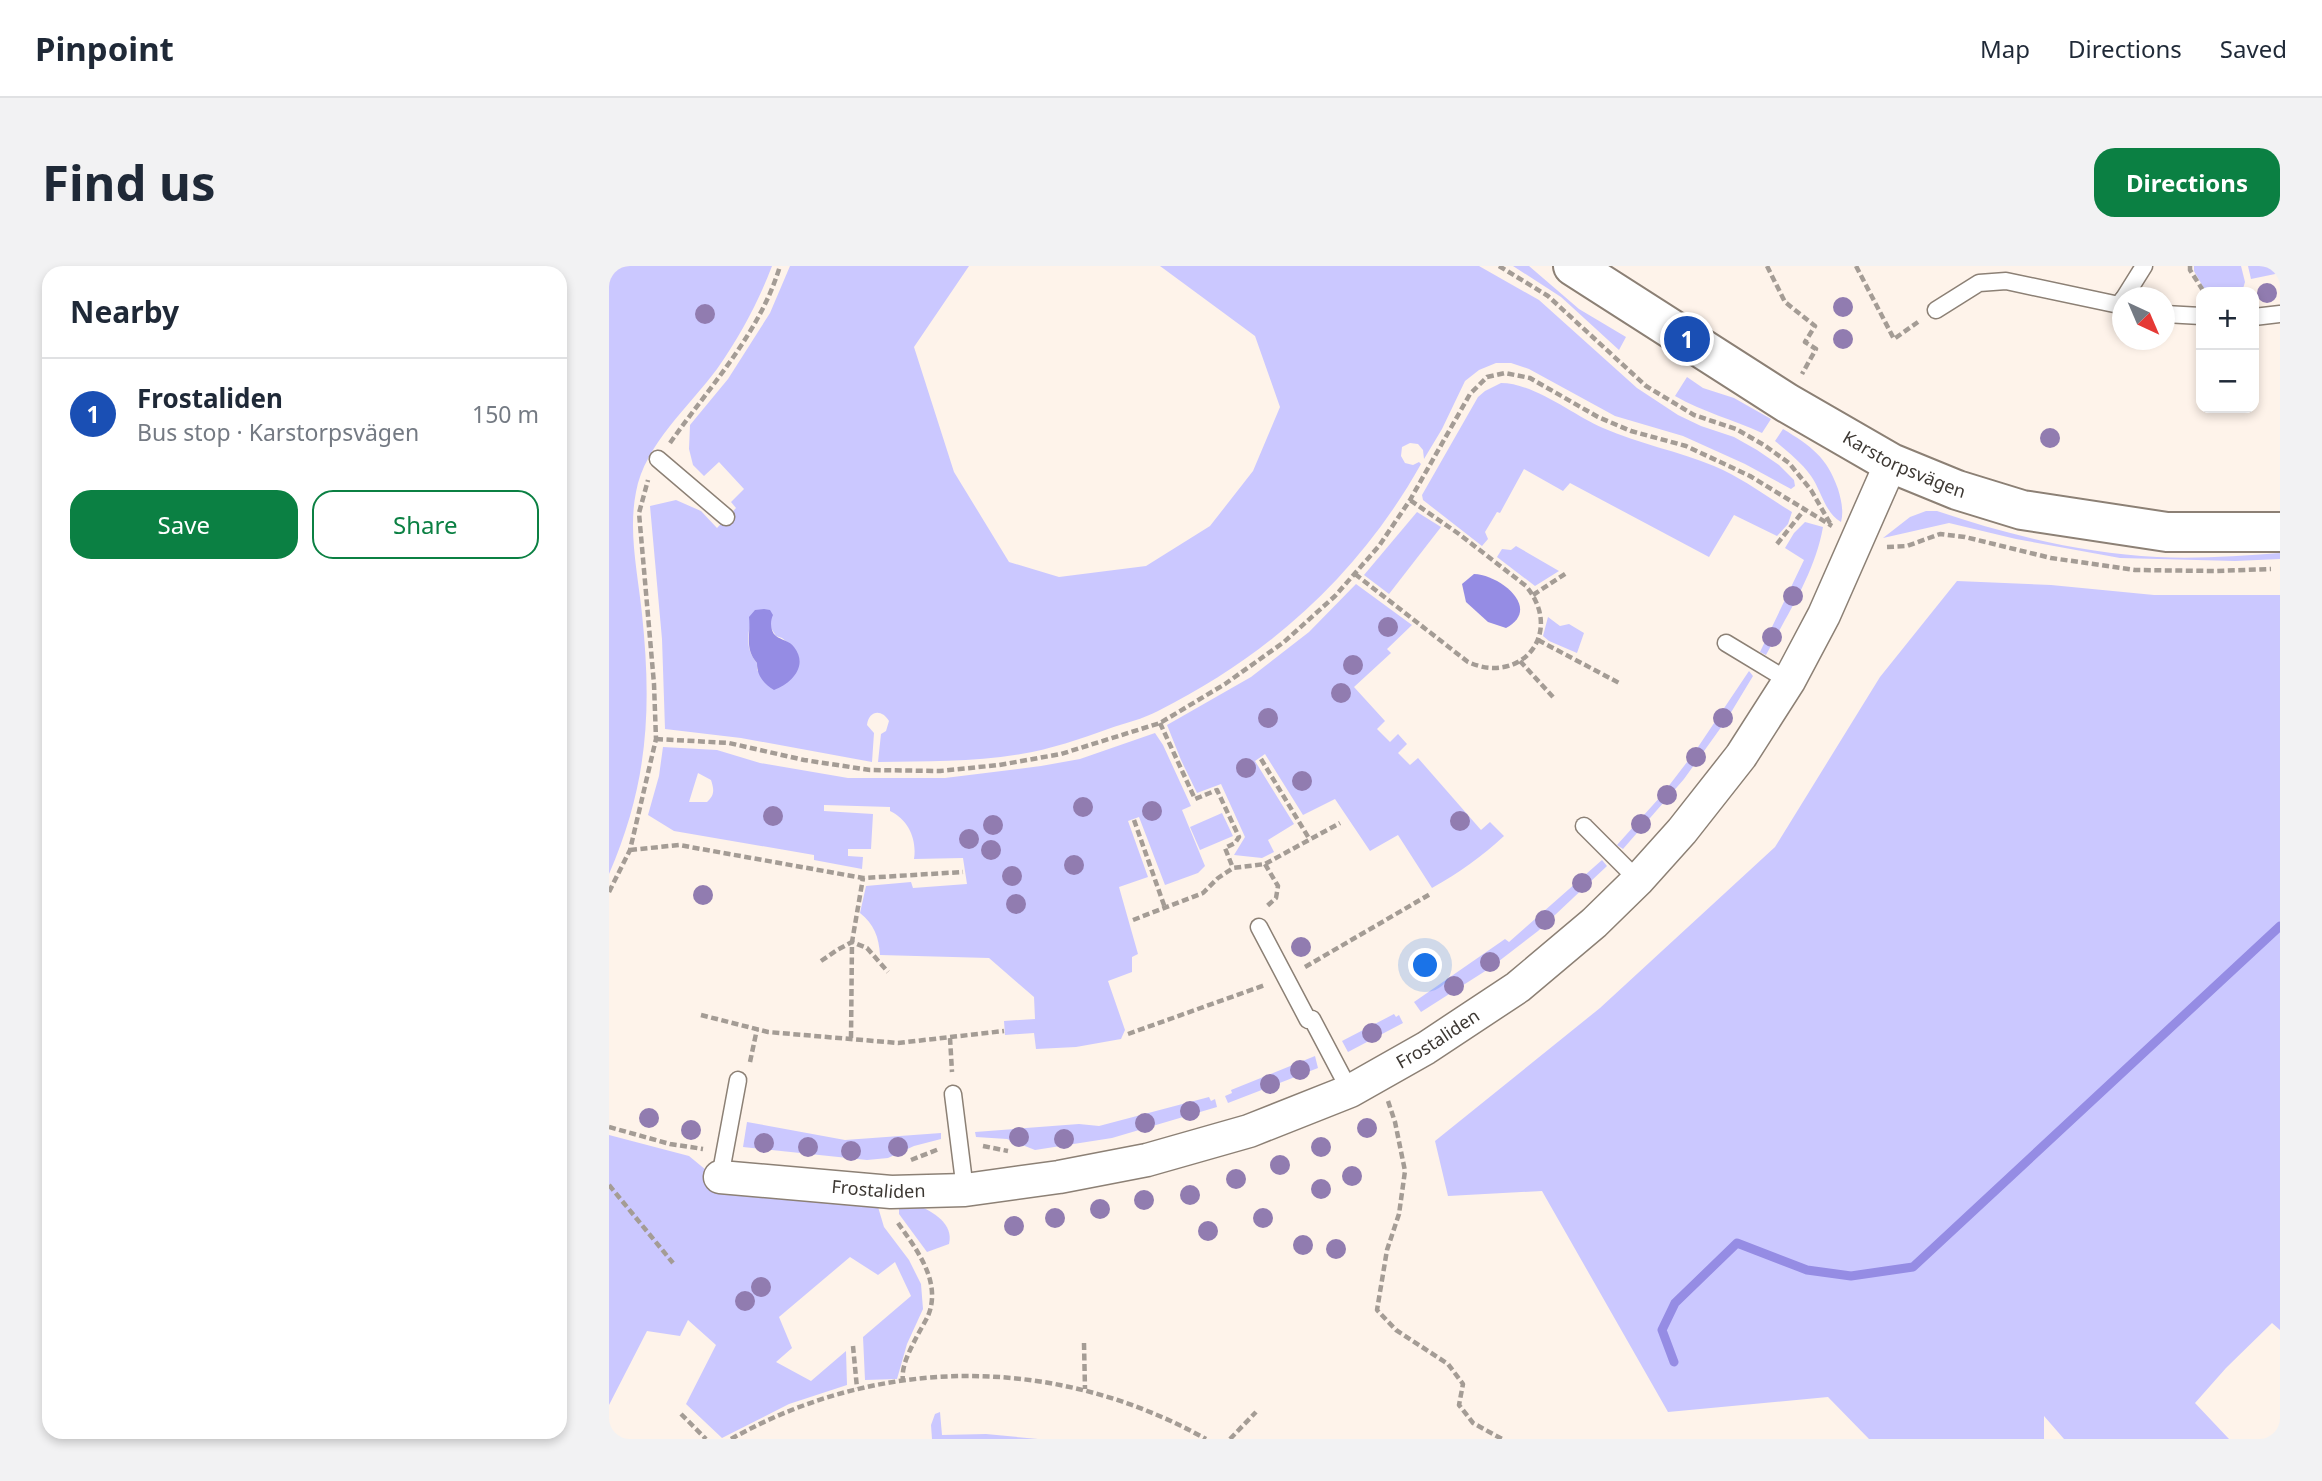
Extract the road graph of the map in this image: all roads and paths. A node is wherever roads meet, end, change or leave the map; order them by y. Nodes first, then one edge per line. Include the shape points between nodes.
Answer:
1 (780, 266) edge
2 (1499, 266) edge
3 (1573, 266) edge
4 (1767, 266) edge
5 (1856, 266) edge
6 (2144, 266) edge
7 (2190, 266) edge
8 (2131, 287) edge
9 (2200, 287) edge
10 (2112, 300) edge
11 (1936, 310) joint
12 (2280, 314) edge
13 (2175, 315) edge
14 (2196, 316) edge
15 (2259, 316) edge
16 (1808, 363) dead end
17 (1650, 380) dead end
18 (1646, 386) junction
19 (658, 459) junction
20 (1891, 463) junction
21 (1410, 500) junction
22 (1804, 510) junction
23 (726, 517) dead end
24 (1832, 525) junction
25 (1838, 530) dead end
26 (2280, 531) edge
27 (1829, 538) dead end
28 (1777, 544) dead end
29 (1877, 548) dead end
30 (2280, 569) edge
31 (1568, 572) dead end
32 (1355, 574) junction
33 (1533, 595) junction
34 (1538, 640) junction
35 (1726, 643) dead end
36 (1520, 661) junction
37 (1789, 681) junction
38 (1621, 684) dead end
39 (1553, 697) dead end
40 (1160, 723) junction
41 (656, 739) junction
42 (1261, 759) dead end
43 (1134, 820) dead end
44 (1340, 823) dead end
45 (1584, 826) dead end
46 (1310, 840) junction
47 (630, 850) junction
48 (1265, 864) junction
49 (1233, 869) junction
50 (964, 872) dead end
51 (863, 878) junction
52 (1638, 880) junction
53 (609, 892) edge
54 (1165, 908) junction
55 (1259, 910) dead end
56 (1133, 920) dead end
57 (1259, 927) dead end
58 (852, 942) junction
59 (821, 961) dead end
60 (888, 972) dead end
61 (701, 1015) dead end
62 (757, 1029) junction
63 (1003, 1031) dead end
64 (851, 1038) junction
65 (950, 1038) junction
66 (1379, 1074) junction
67 (743, 1075) joint
68 (1350, 1091) junction
69 (953, 1094) joint
70 (609, 1127) edge
71 (959, 1146) junction
72 (1011, 1152) dead end
73 (907, 1162) dead end
74 (722, 1165) junction
75 (609, 1185) edge
76 (965, 1190) junction
77 (891, 1192) junction
78 (673, 1263) dead end
79 (1084, 1343) dead end
80 (853, 1346) dead end
81 (903, 1381) junction
82 (857, 1388) junction
83 (1085, 1390) junction
84 (1256, 1412) dead end
85 (681, 1414) dead end
86 (706, 1439) edge
87 (731, 1439) edge
88 (1206, 1439) edge
89 (1230, 1439) edge
90 (1501, 1439) edge

1 - 19 path via 750,331
2 - 18 path via 1548,296
3 - 20 main road, Karstorpsvägen via 1787,403
4 - 16 path via 1785,302 1815,327 1805,342 1816,349
5 - 11 path via 1894,339
6 - 8 lane
7 - 9 path
10 - 11 lane via 2006,281 1979,284
12 - 15 lane
13 - 14 lane
17 - 18 path
18 - 24 path via 1694,415 1736,429 1790,463
19 - 23 lane
19 - 41 path via 645,485 639,513
20 - 26 main road, Karstorpsvägen via 2022,510 2167,532
20 - 37 street, Frostaliden via 1824,615
21 - 22 path via 1470,394 1487,377 1505,373 1530,379 1598,417 1686,446 1749,476
21 - 32 path
21 - 33 path
22 - 24 path
22 - 28 path
24 - 25 path
24 - 27 path
29 - 30 path via 1907,546 1940,534 2134,570
31 - 33 path
32 - 36 path via 1468,662 1496,669
32 - 40 path via 1284,642
33 - 34 path via 1541,617
34 - 36 path
34 - 38 path
35 - 37 lane
36 - 39 path
37 - 52 street, Frostaliden via 1741,755
40 - 41 path via 1061,754 940,771 870,770 729,743
40 - 49 path via 1195,799 1217,790 1239,837 1226,848
41 - 47 path
42 - 46 path
43 - 54 path
44 - 46 path
45 - 52 lane
46 - 48 path
47 - 51 path via 679,845
47 - 53 path
48 - 49 path
48 - 55 path via 1278,886 1276,898
49 - 54 path via 1203,893
50 - 51 path
51 - 58 path
52 - 66 street, Frostaliden via 1518,988
54 - 56 path
57 - 68 lane
58 - 59 path
58 - 60 path via 867,948
58 - 64 path
61 - 62 path
62 - 64 path
62 - 67 path
63 - 65 path
64 - 65 path via 898,1043
65 - 69 path
66 - 68 street, Frostaliden
66 - 90 path via 1405,1171 1377,1310 1396,1329 1448,1364 1463,1384 1459,1405 1473,1423
67 - 74 lane
68 - 76 street, Frostaliden via 1249,1131 1147,1160
69 - 71 lane
70 - 74 path
71 - 72 path
71 - 73 path
71 - 76 lane
74 - 77 street, Frostaliden
75 - 78 path
76 - 77 street, Frostaliden
77 - 81 path via 893,1214 921,1255 932,1286 929,1314 911,1348
79 - 83 path
80 - 82 path
81 - 82 path
81 - 83 path via 995,1376
82 - 87 path via 790,1410
83 - 88 path via 1159,1416
84 - 89 path
85 - 86 path

